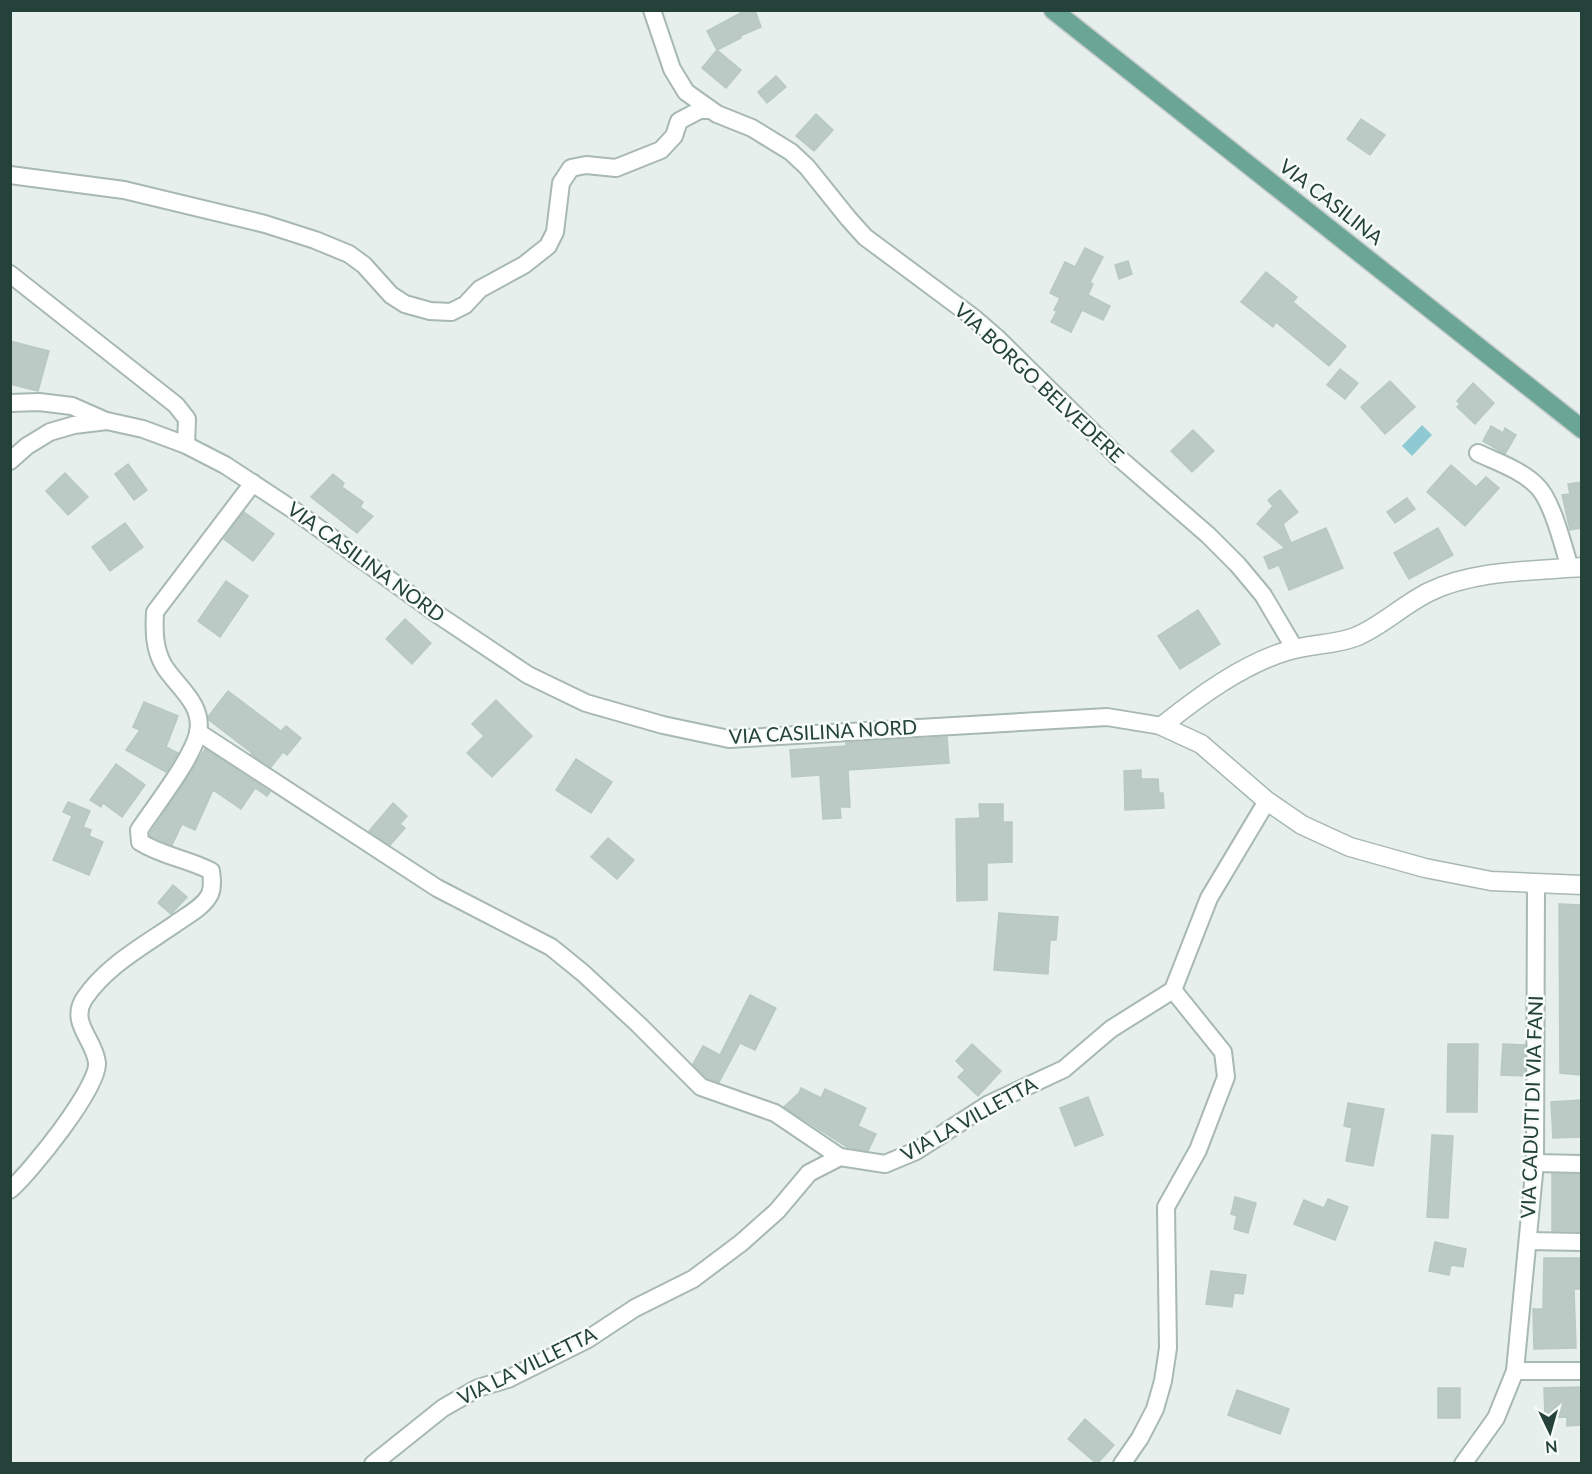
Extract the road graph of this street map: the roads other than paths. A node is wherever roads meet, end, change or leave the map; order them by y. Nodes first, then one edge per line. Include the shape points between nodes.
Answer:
1 (652, 10) edge
2 (1053, 10) edge
3 (710, 110) junction
4 (10, 175) edge
5 (10, 274) edge
6 (10, 403) edge
7 (107, 421) junction
8 (1581, 429) edge
9 (186, 445) junction
10 (1478, 453) dead end
11 (10, 461) edge
12 (253, 483) junction
13 (1576, 567) edge
14 (1295, 649) junction
15 (1162, 726) junction
16 (198, 732) junction
17 (1267, 801) junction
18 (1536, 884) junction
19 (1581, 885) edge
20 (1173, 990) junction
21 (840, 1157) junction
22 (1535, 1163) junction
23 (1581, 1164) edge
24 (10, 1190) edge
25 (1528, 1241) junction
26 (1581, 1242) edge
27 (1515, 1371) junction
28 (1581, 1371) edge
29 (373, 1464) edge
30 (1122, 1464) edge
31 (1463, 1464) edge

1 - 3 street, VIA BORGO BELVEDERE via 678,82
2 - 8 main road, VIA CASILINA
3 - 4 street via 700,110 679,121 674,136 661,150 616,168 571,168 561,183 555,232 548,246 524,266 480,289 465,305 451,312 405,304 349,254 265,224 124,190
3 - 14 street, VIA BORGO BELVEDERE via 758,131 791,152 870,241 989,330 1124,462 1238,565 1263,595
5 - 9 street via 176,405 187,419
6 - 7 street via 72,406
7 - 9 street, VIA CASILINA NORD
7 - 11 street, VIA CASILINA NORD via 50,432
9 - 12 street, VIA CASILINA NORD
10 - 13 street via 1539,487
12 - 15 street, VIA CASILINA NORD via 528,675 586,703 663,725 729,739 1107,717
12 - 16 street via 155,612 156,647 163,665 198,714
13 - 14 street via 1460,579 1427,592 1355,637
14 - 15 street via 1271,657 1213,689
15 - 17 street, VIA CASILINA NORD via 1201,744
16 - 21 street via 436,888 551,947 639,1025 701,1087 775,1113
16 - 24 street via 190,753 139,830 140,842 151,849 211,871 210,894 195,910 109,970 84,999 80,1019 95,1055 96,1075 53,1141
17 - 18 street, VIA CASILINA NORD via 1302,825 1350,847 1425,868 1491,881
17 - 20 street via 1209,898
18 - 19 street, VIA CASILINA NORD
18 - 22 street, VIA CADUTI DI VIA FANI
20 - 21 street, VIA LA VILLETTA via 1111,1029 1065,1069 989,1104 916,1151 885,1164
20 - 30 street via 1223,1052 1226,1077 1198,1150 1166,1207 1165,1370 1155,1409
21 - 29 street, VIA LA VILLETTA via 808,1173 777,1211 693,1279 636,1308 588,1340 508,1379 478,1388 443,1408
22 - 23 street
22 - 25 street, VIA CADUTI DI VIA FANI
25 - 26 street
25 - 27 street, VIA CADUTI DI VIA FANI
27 - 28 street
27 - 31 street, VIA CADUTI DI VIA FANI via 1496,1418

